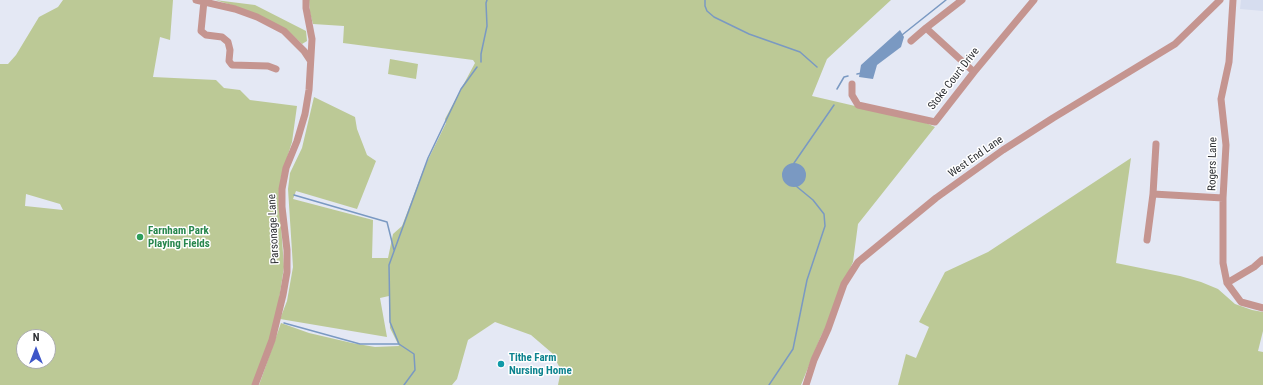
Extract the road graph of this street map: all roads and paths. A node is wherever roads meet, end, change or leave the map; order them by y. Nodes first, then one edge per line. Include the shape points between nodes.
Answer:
1 (196, 0) edge
2 (306, 0) edge
3 (962, 0) edge
4 (1034, 0) edge
5 (1220, 0) edge
6 (1233, 0) edge
7 (204, 1) junction
8 (926, 28) junction
9 (911, 41) dead end
10 (310, 60) junction
11 (276, 69) dead end
12 (974, 72) junction
13 (851, 90) dead end
14 (1156, 144) dead end
15 (1153, 194) junction
16 (1223, 198) junction
17 (1148, 240) dead end
18 (1263, 261) edge
19 (1226, 283) junction
20 (1263, 308) edge
21 (255, 385) edge
22 (806, 385) edge

1 - 7 street
2 - 10 street, Parsonage Lane via 312,39
3 - 8 street
4 - 12 street, Stoke Court Drive
5 - 22 street, West End Lane via 1175,44 1003,150 936,198 858,262 844,284
6 - 16 street, Rogers Lane via 1229,62 1220,100 1226,145
7 - 10 street via 235,9 284,31
7 - 11 street via 202,31 206,35 222,37 228,42 229,61 232,65 271,63
8 - 9 street
8 - 12 street
10 - 21 street, Parsonage Lane via 305,114 286,168 282,189 287,250 284,295 272,340
12 - 13 street, Stoke Court Drive via 935,122 858,105
14 - 15 street
15 - 16 street
15 - 17 street
16 - 19 street, Rogers Lane via 1223,263
18 - 19 street
19 - 20 street, Rogers Lane via 1241,302

